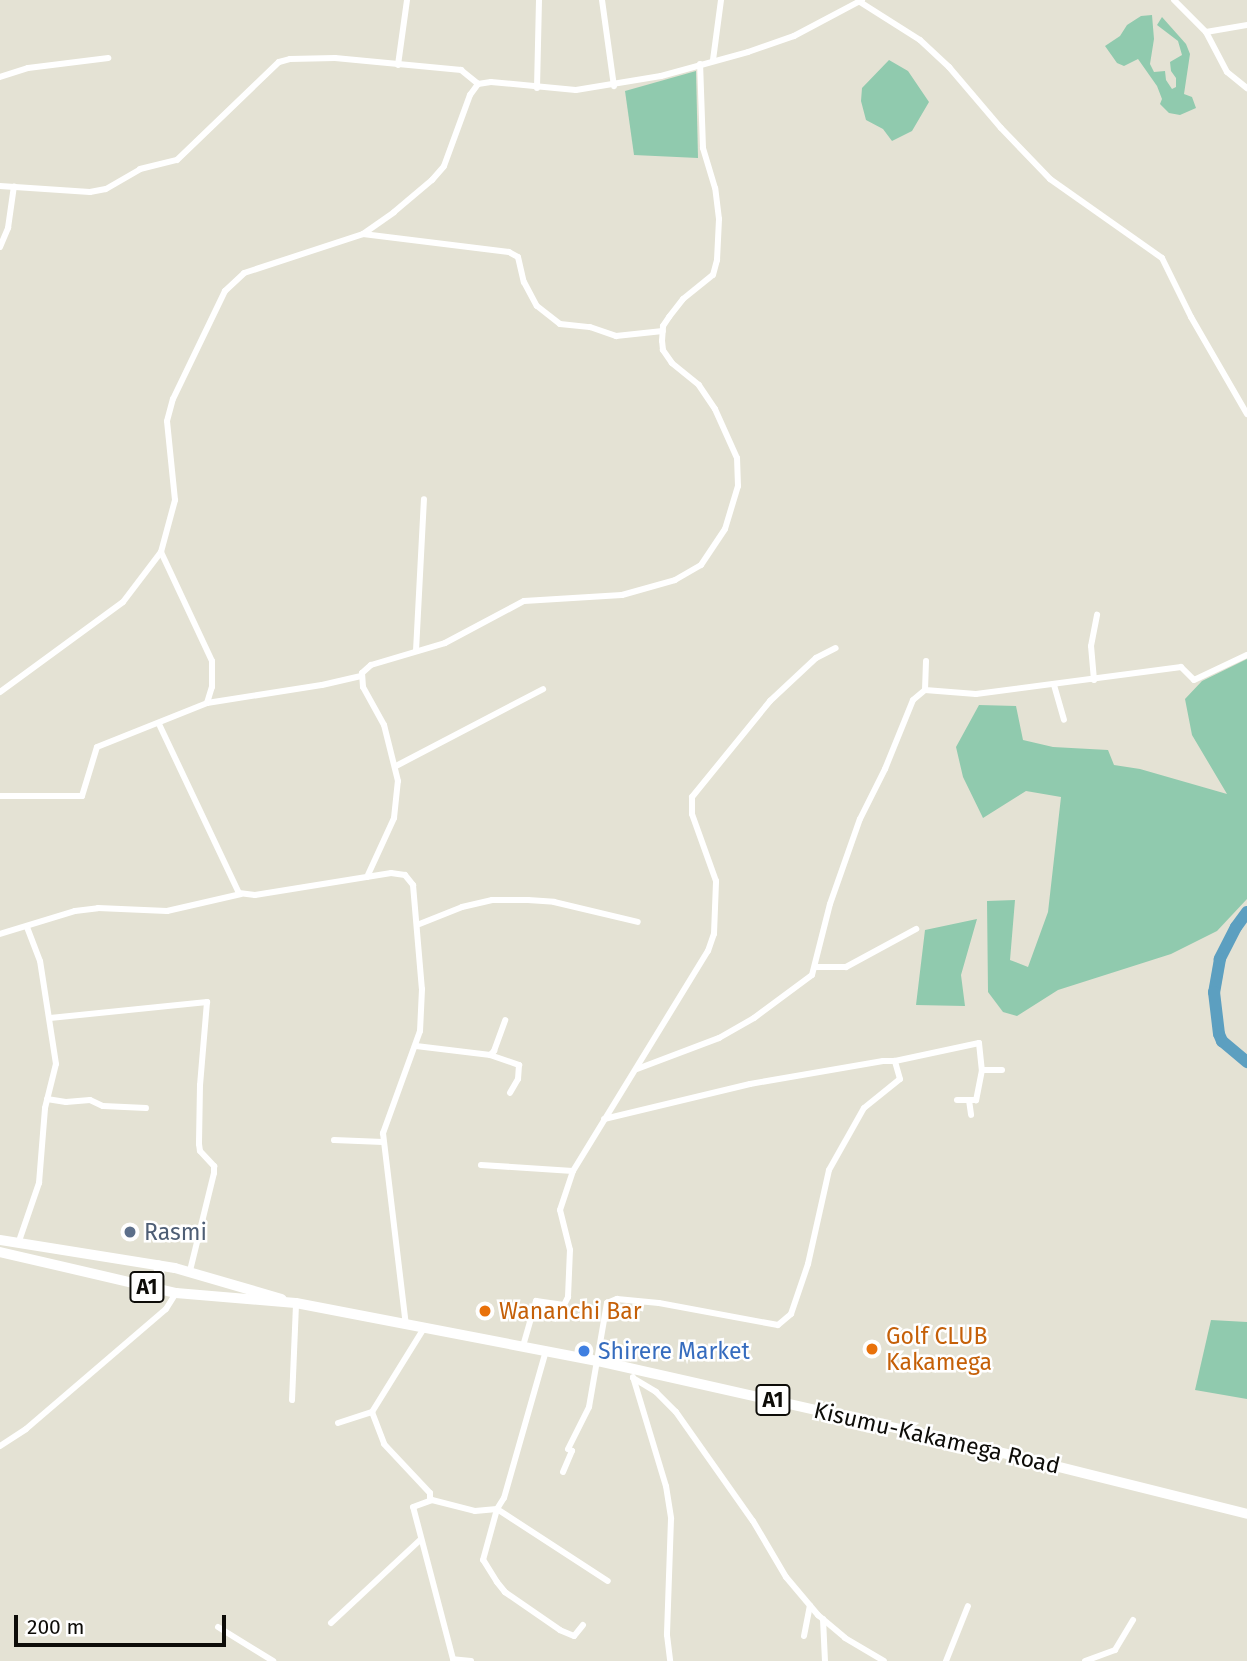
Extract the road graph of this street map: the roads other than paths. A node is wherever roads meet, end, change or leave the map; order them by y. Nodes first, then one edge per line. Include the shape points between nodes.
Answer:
1 (407, 0) edge
2 (539, 0) edge
3 (602, 0) edge
4 (721, 0) edge
5 (1174, 0) edge
6 (861, 1) edge
7 (1247, 26) edge
8 (1206, 32) junction
9 (108, 58) dead end
10 (713, 60) junction
11 (700, 64) junction
12 (398, 65) junction
13 (0, 77) edge
14 (478, 84) junction
15 (614, 86) junction
16 (1247, 88) edge
17 (537, 89) junction
18 (0, 186) edge
19 (14, 186) junction
20 (363, 234) junction
21 (0, 247) edge
22 (663, 331) junction
23 (1247, 414) edge
24 (424, 499) dead end
25 (161, 552) junction
26 (1097, 615) dead end
27 (836, 648) dead end
28 (416, 651) junction
29 (1247, 654) edge
30 (926, 662) dead end
31 (361, 676) junction
32 (1094, 680) junction
33 (1054, 685) junction
34 (543, 689) dead end
35 (925, 690) junction
36 (0, 692) edge
37 (207, 703) junction
38 (1064, 720) dead end
39 (159, 724) junction
40 (396, 766) junction
41 (0, 796) edge
42 (367, 877) junction
43 (241, 894) junction
44 (638, 922) dead end
45 (417, 925) junction
46 (27, 927) junction
47 (916, 929) dead end
48 (0, 934) edge
49 (815, 967) junction
50 (50, 1018) junction
51 (505, 1020) dead end
52 (416, 1046) junction
53 (490, 1055) junction
54 (895, 1061) junction
55 (637, 1069) junction
56 (982, 1070) junction
57 (1002, 1070) dead end
58 (510, 1093) dead end
59 (47, 1099) junction
60 (957, 1100) dead end
61 (969, 1100) junction
62 (146, 1108) dead end
63 (971, 1115) dead end
64 (604, 1119) junction
65 (334, 1140) dead end
66 (383, 1142) junction
67 (481, 1165) dead end
68 (573, 1171) junction
69 (0, 1241) edge
70 (18, 1244) junction
71 (0, 1252) edge
72 (158, 1265) junction
73 (190, 1271) junction
74 (154, 1288) junction
75 (176, 1293) junction
76 (296, 1304) junction
77 (406, 1325) junction
78 (424, 1328) junction
79 (523, 1346) junction
80 (546, 1351) junction
81 (598, 1361) junction
82 (632, 1373) junction
83 (292, 1400) dead end
84 (372, 1412) junction
85 (338, 1423) dead end
86 (0, 1446) edge
87 (563, 1472) dead end
88 (430, 1500) junction
89 (497, 1509) junction
90 (1247, 1514) edge
91 (421, 1539) junction
92 (608, 1581) dead end
93 (810, 1606) junction
94 (968, 1606) dead end
95 (823, 1619) junction
96 (1133, 1620) dead end
97 (331, 1623) dead end
98 (583, 1625) dead end
99 (218, 1627) dead end
100 (804, 1636) dead end
101 (453, 1660) edge
102 (273, 1661) edge
103 (471, 1661) edge
104 (670, 1661) edge
105 (825, 1661) edge
106 (884, 1661) edge
107 (946, 1661) edge
108 (1085, 1661) edge

1 - 12 street
2 - 17 street
3 - 15 street
4 - 10 street
5 - 8 street
6 - 10 street via 794,36
6 - 23 street via 929,49 1050,178 1162,258
7 - 8 street
8 - 16 street via 1219,61
9 - 13 street via 28,68
10 - 11 street
11 - 15 street
11 - 22 street via 703,148 719,219 717,260 713,275 683,299
12 - 14 street via 461,70
12 - 19 street via 335,58 279,62 177,160 139,169 106,189 90,192
14 - 17 street
14 - 20 street via 444,166
15 - 17 street
18 - 19 street
19 - 21 street via 8,228
20 - 22 street via 509,252 518,257 537,306 559,324 616,336
20 - 25 street via 244,273 225,291 167,421 175,500
22 - 28 street via 663,350 699,385 715,409 740,466 728,522 708,557 688,574 646,590 524,601 445,643
24 - 28 street
25 - 36 street via 122,603
25 - 37 street via 212,661
26 - 32 street via 1091,646
27 - 55 street via 816,658 770,701 692,797 692,814 716,881 714,934
28 - 31 street via 371,665
29 - 32 street via 1194,680 1181,667
30 - 35 street
31 - 37 street
31 - 40 street via 362,687 384,724
32 - 33 street
33 - 35 street via 976,694
33 - 38 street
34 - 40 street
35 - 49 street via 913,700 860,818
37 - 39 street
39 - 41 street via 97,747 82,797
39 - 43 street via 200,805 230,880
40 - 42 street via 394,818
42 - 43 street
42 - 45 street via 405,875 413,885
43 - 46 street via 167,911 85,909
44 - 45 street via 554,902 492,900
45 - 52 street via 422,1000
46 - 48 street
46 - 50 street via 40,961
47 - 49 street via 846,967
49 - 55 street via 800,986 754,1018 682,1054
50 - 59 street via 56,1064
50 - 73 street via 207,1002 200,1144 214,1173
51 - 53 street
52 - 53 street
52 - 66 street via 385,1119
53 - 58 street via 519,1065
54 - 56 street via 979,1043
54 - 64 street via 750,1084
54 - 81 street via 900,1079 864,1108 829,1170 820,1219 791,1314 778,1325 617,1299 605,1305
55 - 64 street
56 - 57 street
56 - 61 street via 976,1100
59 - 62 street
59 - 70 street via 39,1183
60 - 61 street
61 - 63 street
64 - 68 street
65 - 66 street
66 - 77 street
67 - 68 street
68 - 79 street via 560,1210 571,1258 568,1297 564,1305 534,1303
69 - 70 highway, Kisumu-Kakamega Road / A1
70 - 72 highway, Kisumu-Kakamega Road / A1
71 - 74 highway, Kisumu-Kakamega Road / A1
72 - 73 highway, Kisumu-Kakamega Road / A1
72 - 74 highway via 160,1277
73 - 76 highway, Kisumu-Kakamega Road / A1
74 - 75 highway, Kisumu-Kakamega Road / A1
75 - 76 highway, Kisumu-Kakamega Road / A1
75 - 86 street via 166,1309 26,1430
76 - 77 highway, Kisumu-Kakamega Road / A1
76 - 83 street
77 - 78 highway, Kisumu-Kakamega Road / A1
78 - 79 highway, Kisumu-Kakamega Road / A1
78 - 84 street
79 - 80 highway, Kisumu-Kakamega Road / A1
80 - 81 highway, Kisumu-Kakamega Road / A1
80 - 89 street
81 - 82 highway, Kisumu-Kakamega Road / A1
81 - 87 street via 589,1407 568,1449 572,1451
82 - 90 highway, Kisumu-Kakamega Road / A1 via 979,1447
82 - 93 street via 676,1412
82 - 104 street via 666,1486 671,1519
84 - 85 street
84 - 88 street via 384,1444 430,1493
88 - 89 street via 475,1511
88 - 91 street via 413,1507
89 - 92 street
89 - 98 street via 483,1560 496,1582 560,1630 574,1636
91 - 97 street
91 - 101 street
93 - 95 street
93 - 100 street
94 - 107 street
95 - 105 street
95 - 106 street
96 - 108 street via 1115,1650
99 - 102 street
101 - 103 street

